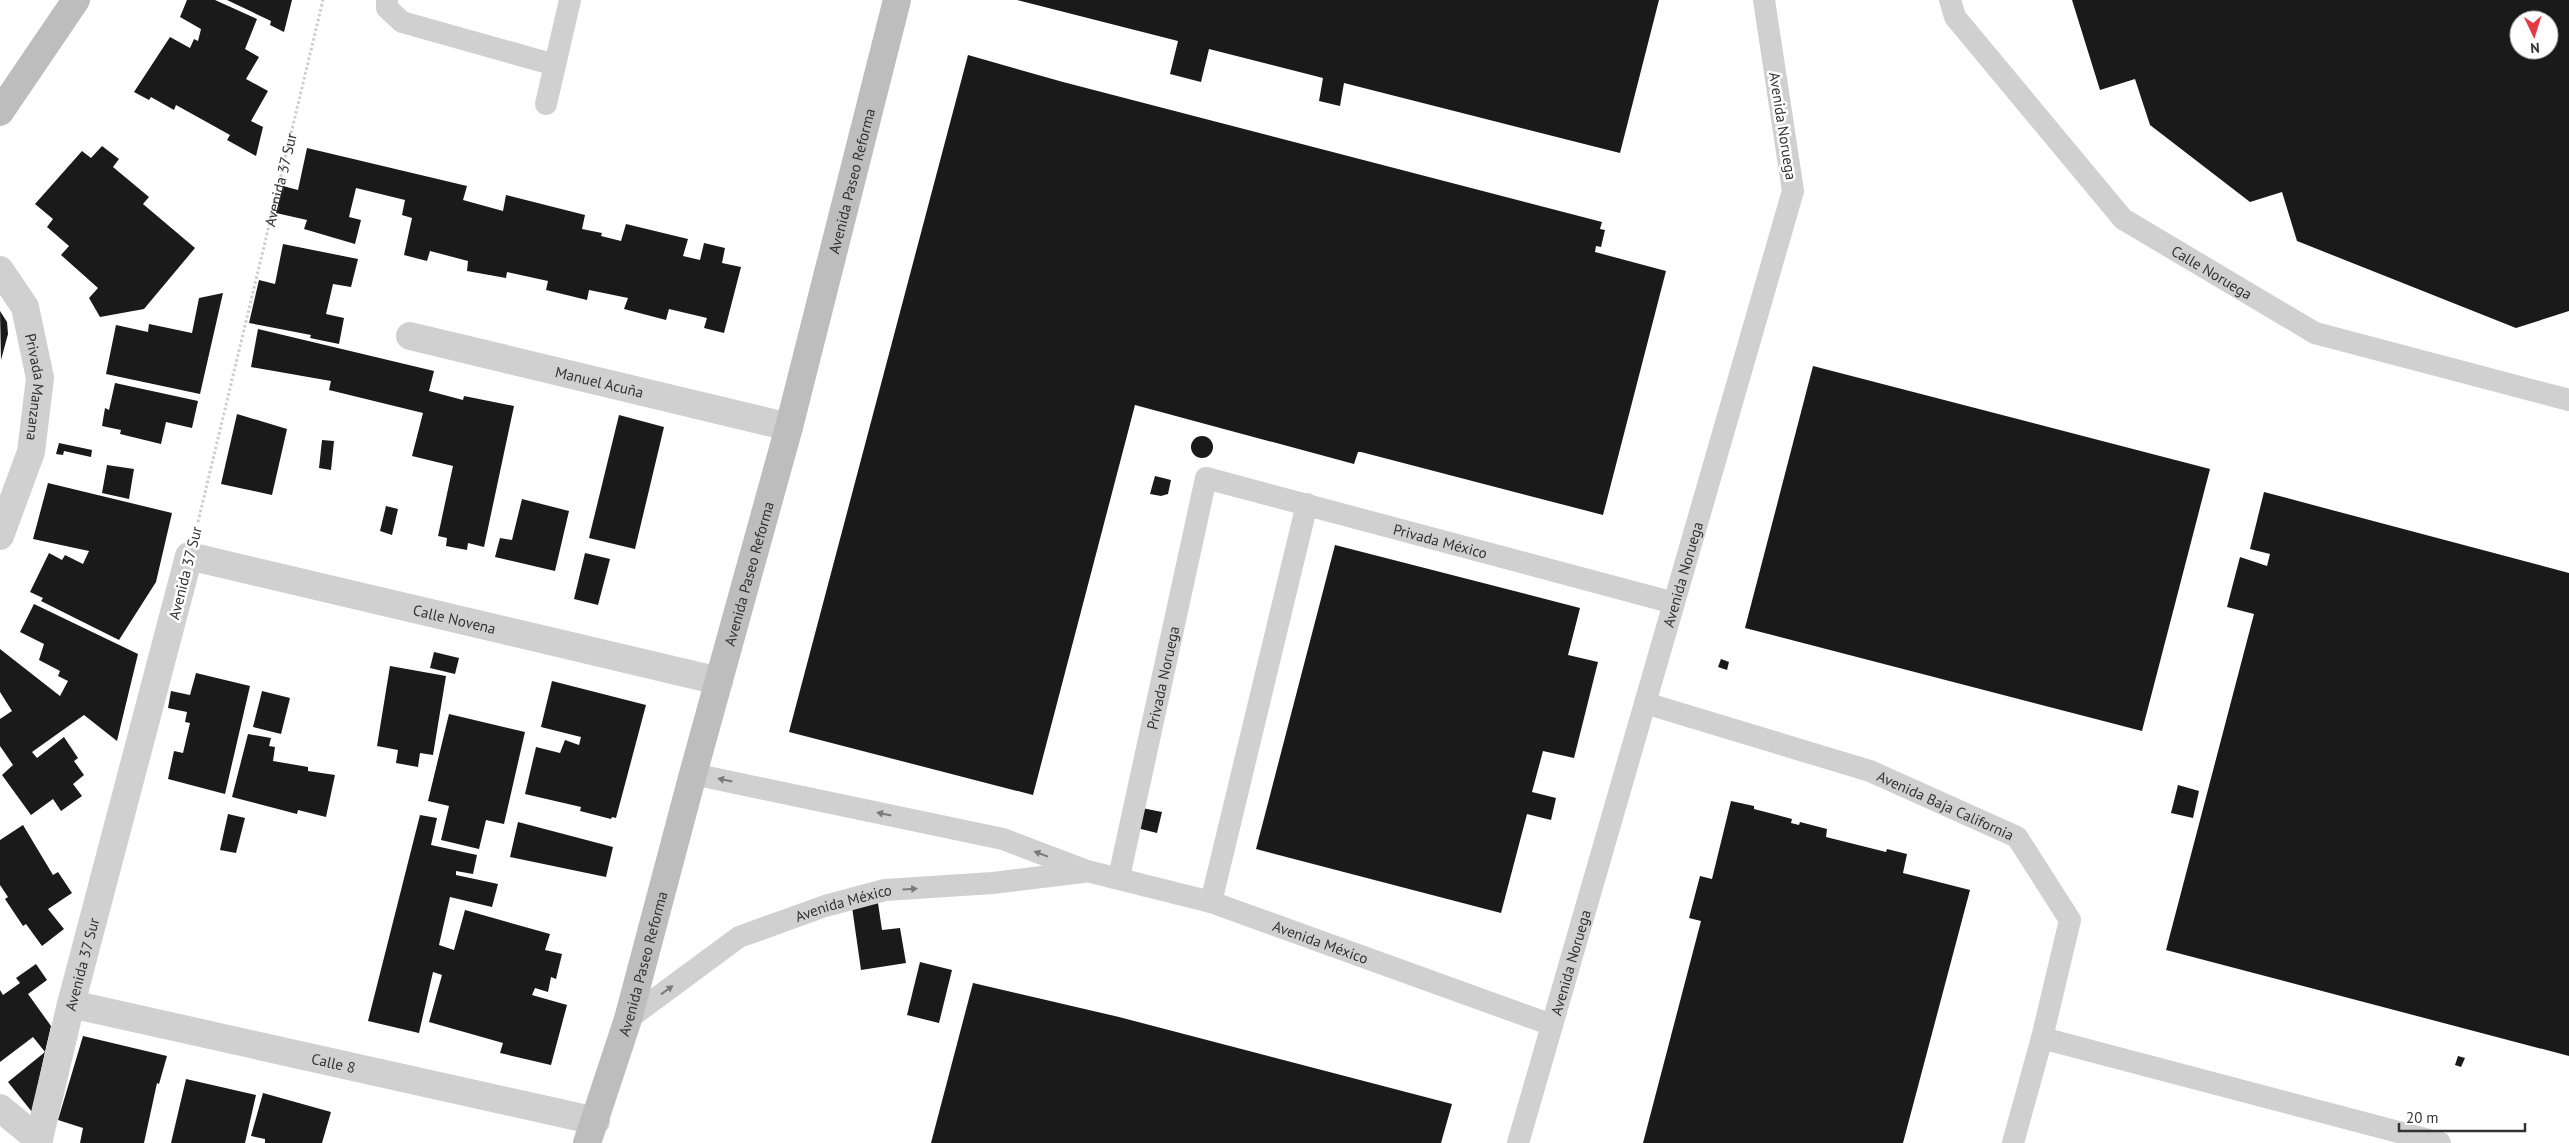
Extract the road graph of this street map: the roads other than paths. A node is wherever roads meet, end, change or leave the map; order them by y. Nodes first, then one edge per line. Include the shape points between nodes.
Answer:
1 (76, 0) edge
2 (387, 0) edge
3 (570, 0) edge
4 (897, 0) edge
5 (1764, 0) edge
6 (1950, 0) edge
7 (555, 65) junction
8 (546, 104) dead end
9 (0, 112) edge
10 (0, 270) edge
11 (410, 336) dead end
12 (2569, 400) edge
13 (789, 427) junction
14 (1206, 478) joint
15 (1307, 504) junction
16 (0, 536) edge
17 (190, 556) joint
18 (1674, 603) junction
19 (719, 681) junction
20 (1645, 703) junction
21 (693, 774) junction
22 (1087, 871) junction
23 (1119, 877) junction
24 (1211, 902) junction
25 (71, 1004) junction
26 (628, 1018) junction
27 (1552, 1025) junction
28 (2042, 1038) junction
29 (0, 1108) edge
30 (592, 1132) edge
31 (38, 1141) edge
32 (1518, 1143) edge
33 (2013, 1143) edge
34 (2440, 1143) edge

1 - 9 main road
2 - 7 lane via 387,8 402,22
3 - 7 lane
4 - 13 main road, Avenida Paseo Reforma
5 - 18 lane, Avenida Noruega via 1794,190
6 - 12 lane, Calle Noruega via 1955,17 2122,219 2315,333
7 - 8 lane
10 - 16 street, Privada Manzana via 26,307 40,378 32,452
11 - 13 street, Manuel Acuña
13 - 19 main road, Avenida Paseo Reforma
14 - 15 lane, Privada México
14 - 23 lane, Privada Noruega
15 - 18 lane, Privada México
15 - 24 lane
17 - 19 street, Calle Novena
17 - 25 street, Avenida 37 Sur
18 - 20 lane, Avenida Noruega
19 - 21 main road, Avenida Paseo Reforma
20 - 27 lane, Avenida Noruega
20 - 28 lane, Avenida Baja California via 1870,771 2017,837 2070,920
22 -> 21 lane, Avenida México via 1003,839
21 - 26 main road, Avenida Paseo Reforma
22 - 23 lane, Avenida México
26 -> 22 lane, Avenida México via 739,937 825,906 885,890 993,883
23 - 24 lane, Avenida México
24 - 27 lane, Avenida México
25 - 30 street, Calle 8
25 - 31 street, Avenida 37 Sur
26 - 30 main road, Avenida Paseo Reforma
27 - 32 lane, Avenida Noruega
28 - 33 lane, Avenida Baja California
28 - 34 lane
29 - 31 street

